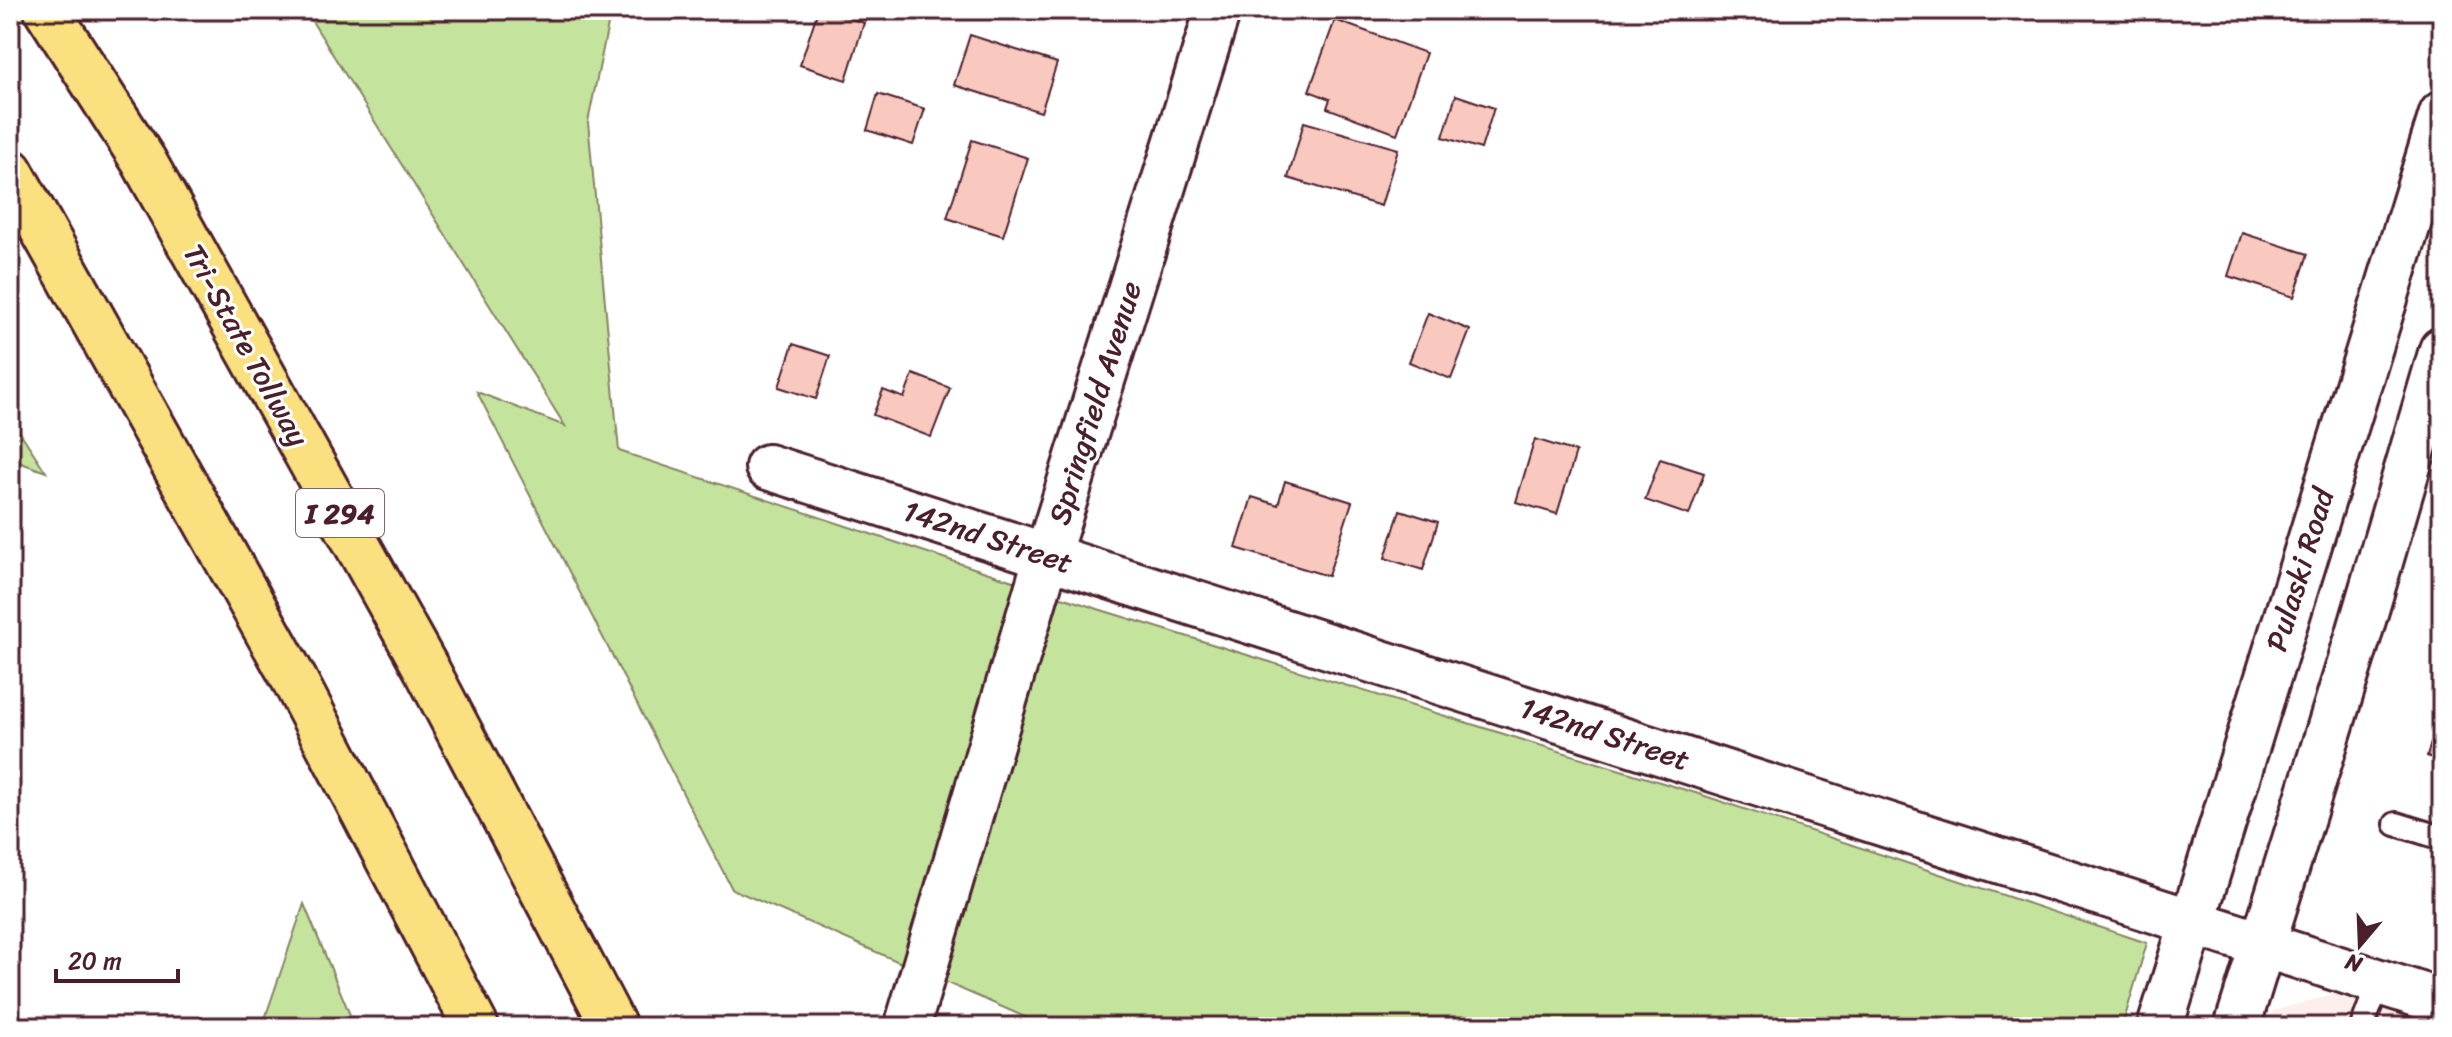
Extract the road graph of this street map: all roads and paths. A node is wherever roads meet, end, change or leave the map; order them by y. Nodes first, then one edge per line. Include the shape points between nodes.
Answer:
1 (47, 10) edge
2 (1218, 10) edge
3 (2442, 114) edge
4 (10, 171) edge
5 (2442, 350) edge
6 (768, 467) dead end
7 (1047, 556) junction
8 (2396, 824) dead end
9 (2442, 838) edge
10 (2194, 922) junction
11 (2264, 945) junction
12 (2379, 982) junction
13 (2442, 1002) edge
14 (476, 1027) edge
15 (614, 1027) edge
16 (907, 1027) edge
17 (2160, 1027) edge
18 (2237, 1027) edge
19 (2362, 1027) edge

1 - 15 highway, Tri-State Tollway / I 294 via 159,188 427,670
2 - 7 street, Springfield Avenue
3 - 10 street, Pulaski Road
4 - 14 highway via 295,681
5 - 11 street
6 - 7 street, 142nd Street
7 - 10 street, 142nd Street
7 - 16 street, Springfield Avenue
8 - 9 lane
10 - 11 street, 142nd Street
10 - 17 street, Pulaski Road
11 - 12 street, 142nd Street
11 - 18 street
12 - 13 street, 142nd Street
12 - 19 lane

